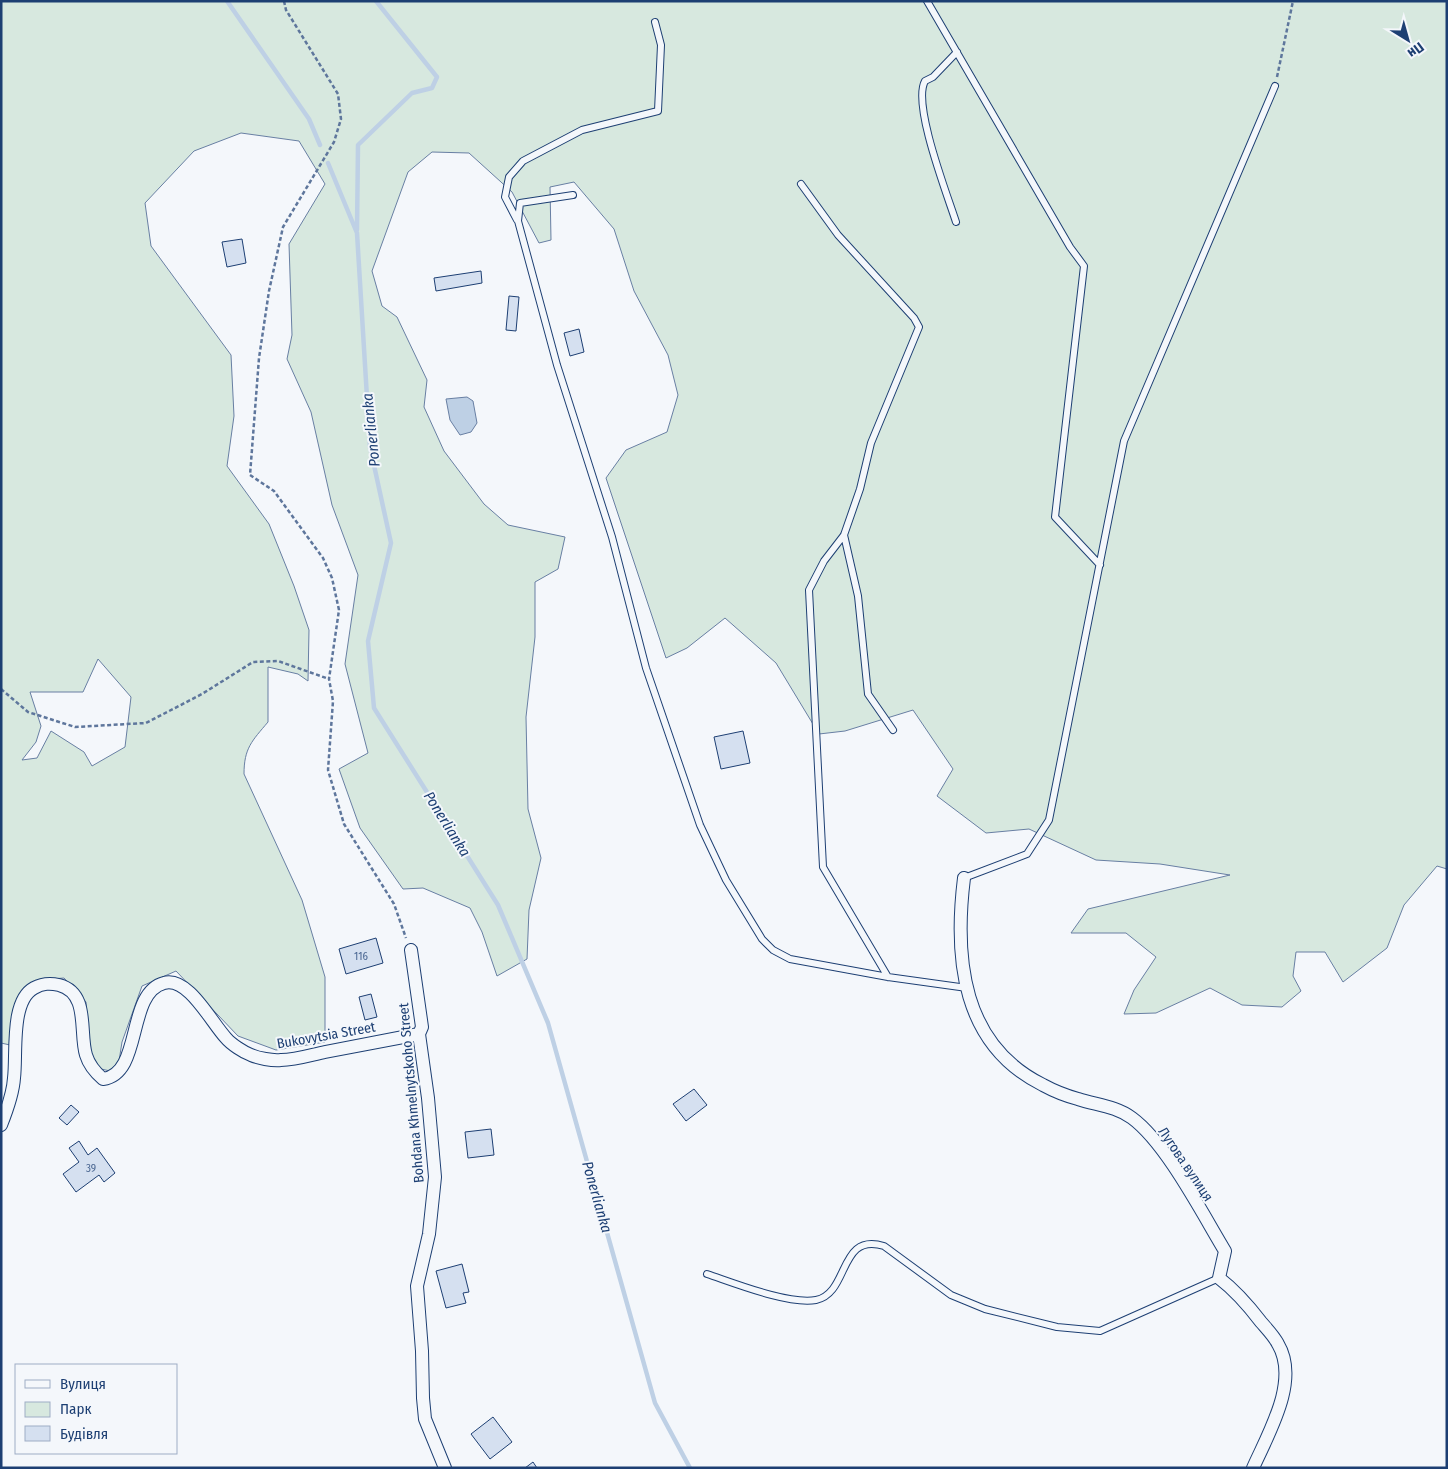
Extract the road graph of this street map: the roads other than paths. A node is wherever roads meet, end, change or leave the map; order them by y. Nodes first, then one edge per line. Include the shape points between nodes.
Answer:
1 (928, 1) edge
2 (655, 22) dead end
3 (956, 52) junction
4 (1275, 86) road end
5 (801, 184) dead end
6 (573, 196) dead end
7 (518, 221) junction
8 (956, 222) dead end
9 (844, 535) junction
10 (1100, 565) junction
11 (893, 730) dead end
12 (964, 878) joint
13 (411, 950) road end
14 (888, 977) junction
15 (966, 988) junction
16 (419, 1034) junction
17 (1, 1125) edge
18 (707, 1274) dead end
19 (1219, 1278) junction
20 (445, 1468) edge
21 (1253, 1468) edge

1 - 3 lane
2 - 7 lane via 661,45 658,111 582,130 523,162 509,177 505,197
3 - 8 lane via 920,89 928,133
3 - 10 lane via 1084,266 1055,517
4 - 10 lane via 1124,441
5 - 9 lane via 838,235 914,318 918,327 871,443
6 - 7 lane via 520,203
7 - 14 lane via 557,365 612,537 646,668 700,825 726,880 762,939 773,950 812,964
9 - 11 lane via 858,596 868,694
9 - 14 lane via 824,561 809,590 823,867
10 - 12 lane via 1049,820 1027,854
12 - 15 street, Лугова вулиця via 960,953
13 - 16 street, Bohdana Khmelnytskoho Street via 422,1027
14 - 15 lane
15 - 19 street, Лугова вулиця via 977,1020 994,1047 1015,1068 1043,1085 1078,1099 1114,1108 1131,1117 1152,1136 1225,1251
16 - 17 street, Bukovytsia Street via 280,1061 250,1055 227,1040 186,988 174,982 162,983 152,991 137,1016 122,1070 113,1078 103,1079 95,1072 86,1054 82,1012 76,998 63,986 49,982 33,988 21,1004 14,1079
16 - 20 street, Bohdana Khmelnytskoho Street via 435,1177 429,1234 417,1286 423,1398 425,1419
18 - 19 lane via 778,1297 816,1300 835,1287 847,1260 862,1246 872,1242 884,1246 951,1295 985,1309 1057,1327 1100,1330
19 - 21 street via 1239,1294 1279,1344 1284,1363 1285,1387 1278,1412

